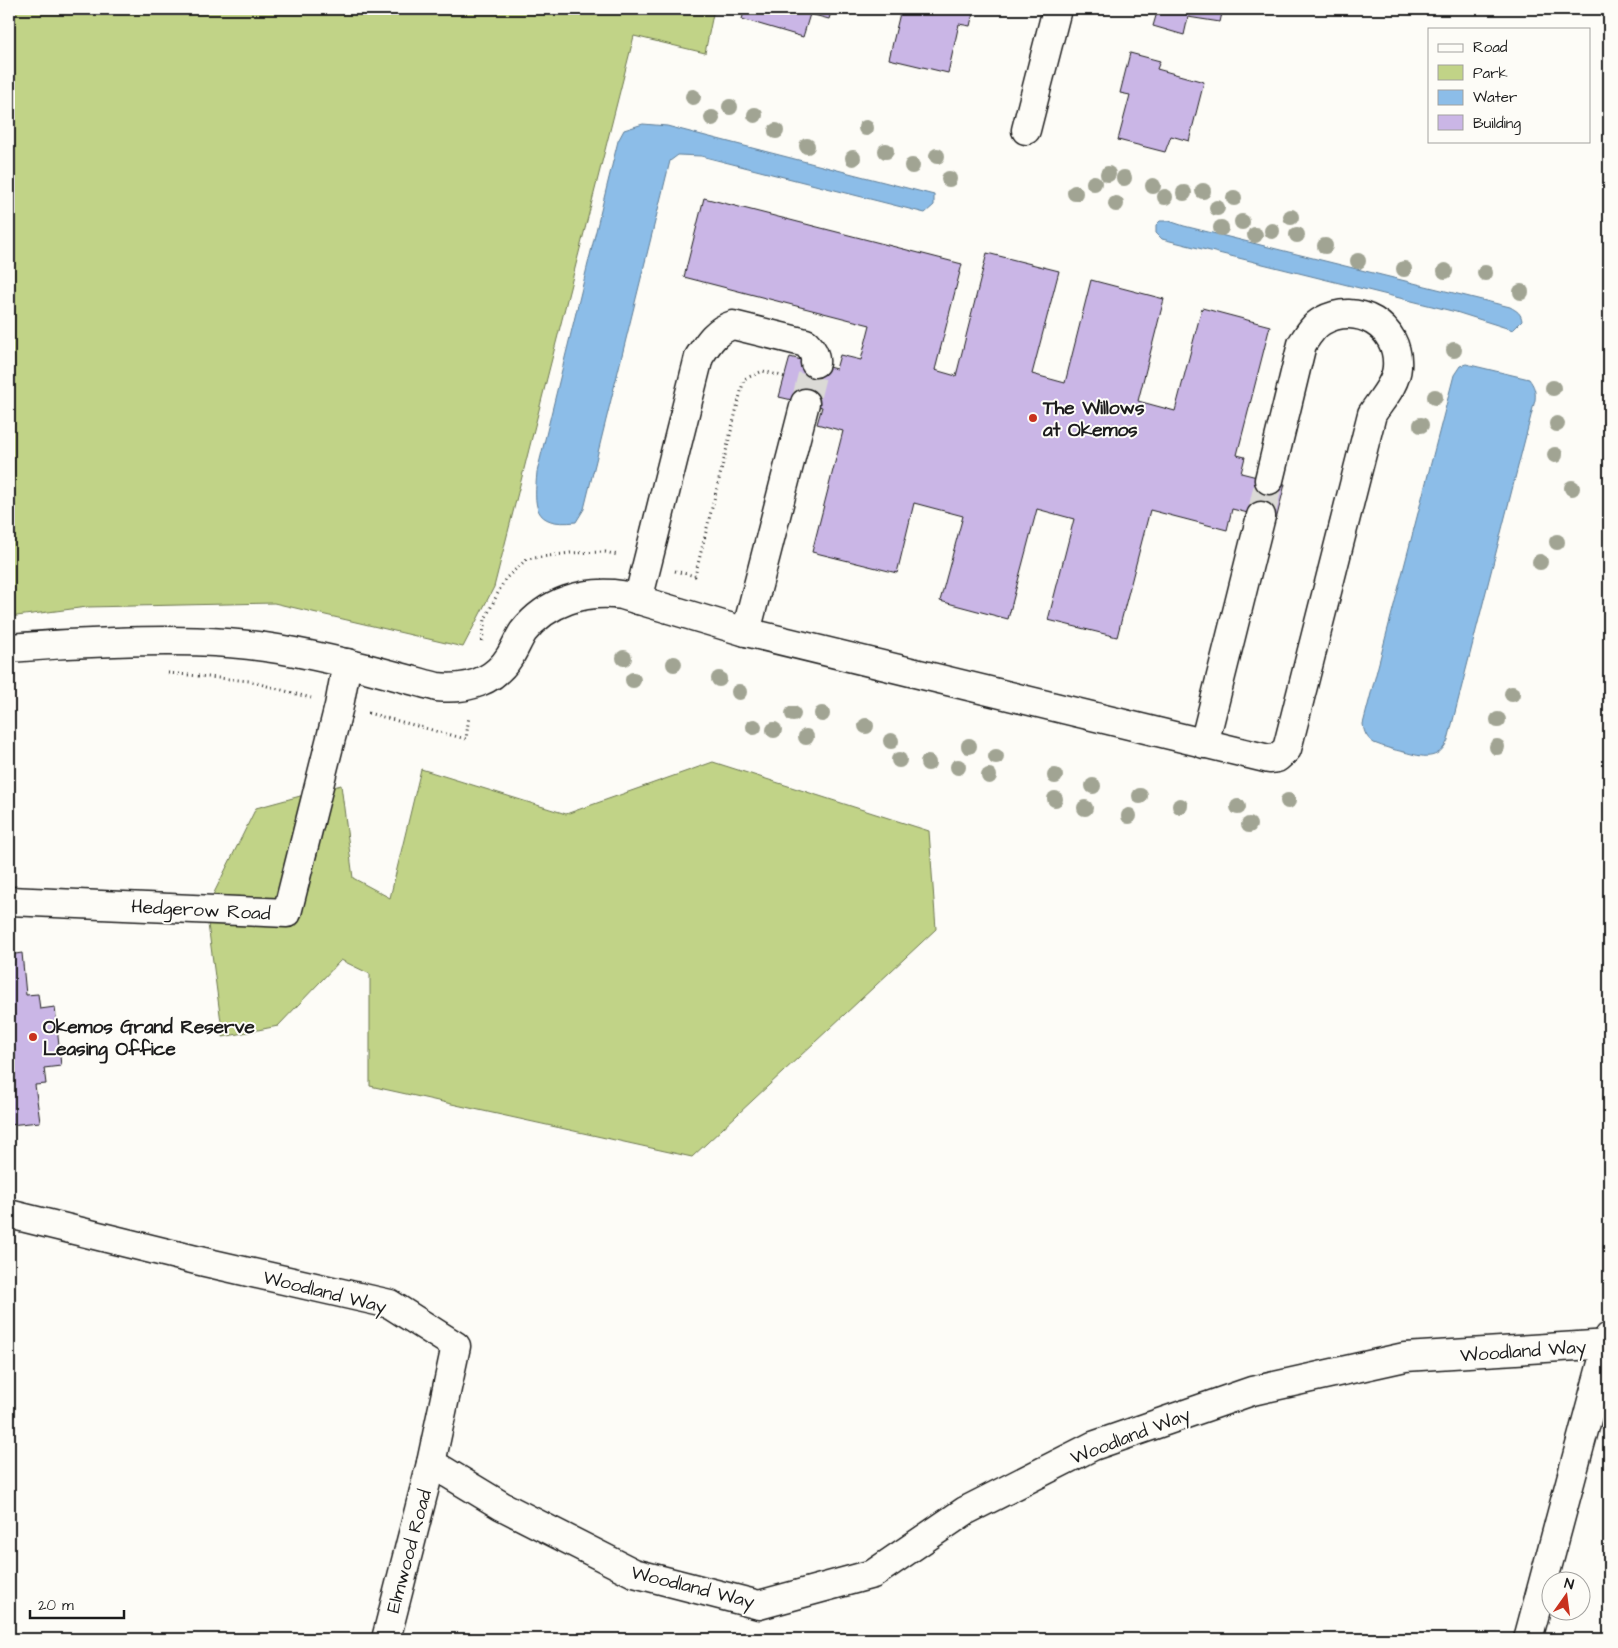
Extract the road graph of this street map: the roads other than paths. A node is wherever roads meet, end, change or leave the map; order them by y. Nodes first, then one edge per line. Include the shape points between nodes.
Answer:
1 (1057, 9) edge
2 (1026, 130) dead end
3 (815, 364) tunnel mouth
4 (805, 403) tunnel mouth
5 (1269, 480) tunnel mouth
6 (1261, 516) tunnel mouth
7 (638, 600) junction
8 (746, 632) junction
9 (9, 648) edge
10 (347, 663) junction
11 (1204, 744) junction
12 (9, 901) edge
13 (9, 1214) edge
14 (1609, 1342) edge
15 (431, 1464) junction
16 (386, 1639) edge
17 (1528, 1639) edge

1 - 2 street
3 - 7 street via 814,353 806,343 733,325 725,327 712,338 699,357
4 - 8 street
5 - 11 street via 1302,344 1310,331 1334,315 1363,315 1375,321 1393,341 1397,367 1394,380 1372,414 1287,749 1277,758 1269,759
6 - 11 street
7 - 8 street
7 - 10 street via 606,593 589,594 554,606 537,617 494,674 474,684 437,687
8 - 11 street
9 - 10 street via 46,644 209,642 278,649
10 - 12 street, Hedgerow Road via 287,913
13 - 15 street, Woodland Way via 390,1304 456,1346
14 - 15 street, Woodland Way via 1405,1357 1252,1391 1093,1446 965,1512 873,1574 759,1604 634,1574 502,1506
14 - 17 street
15 - 16 street, Elmwood Road

